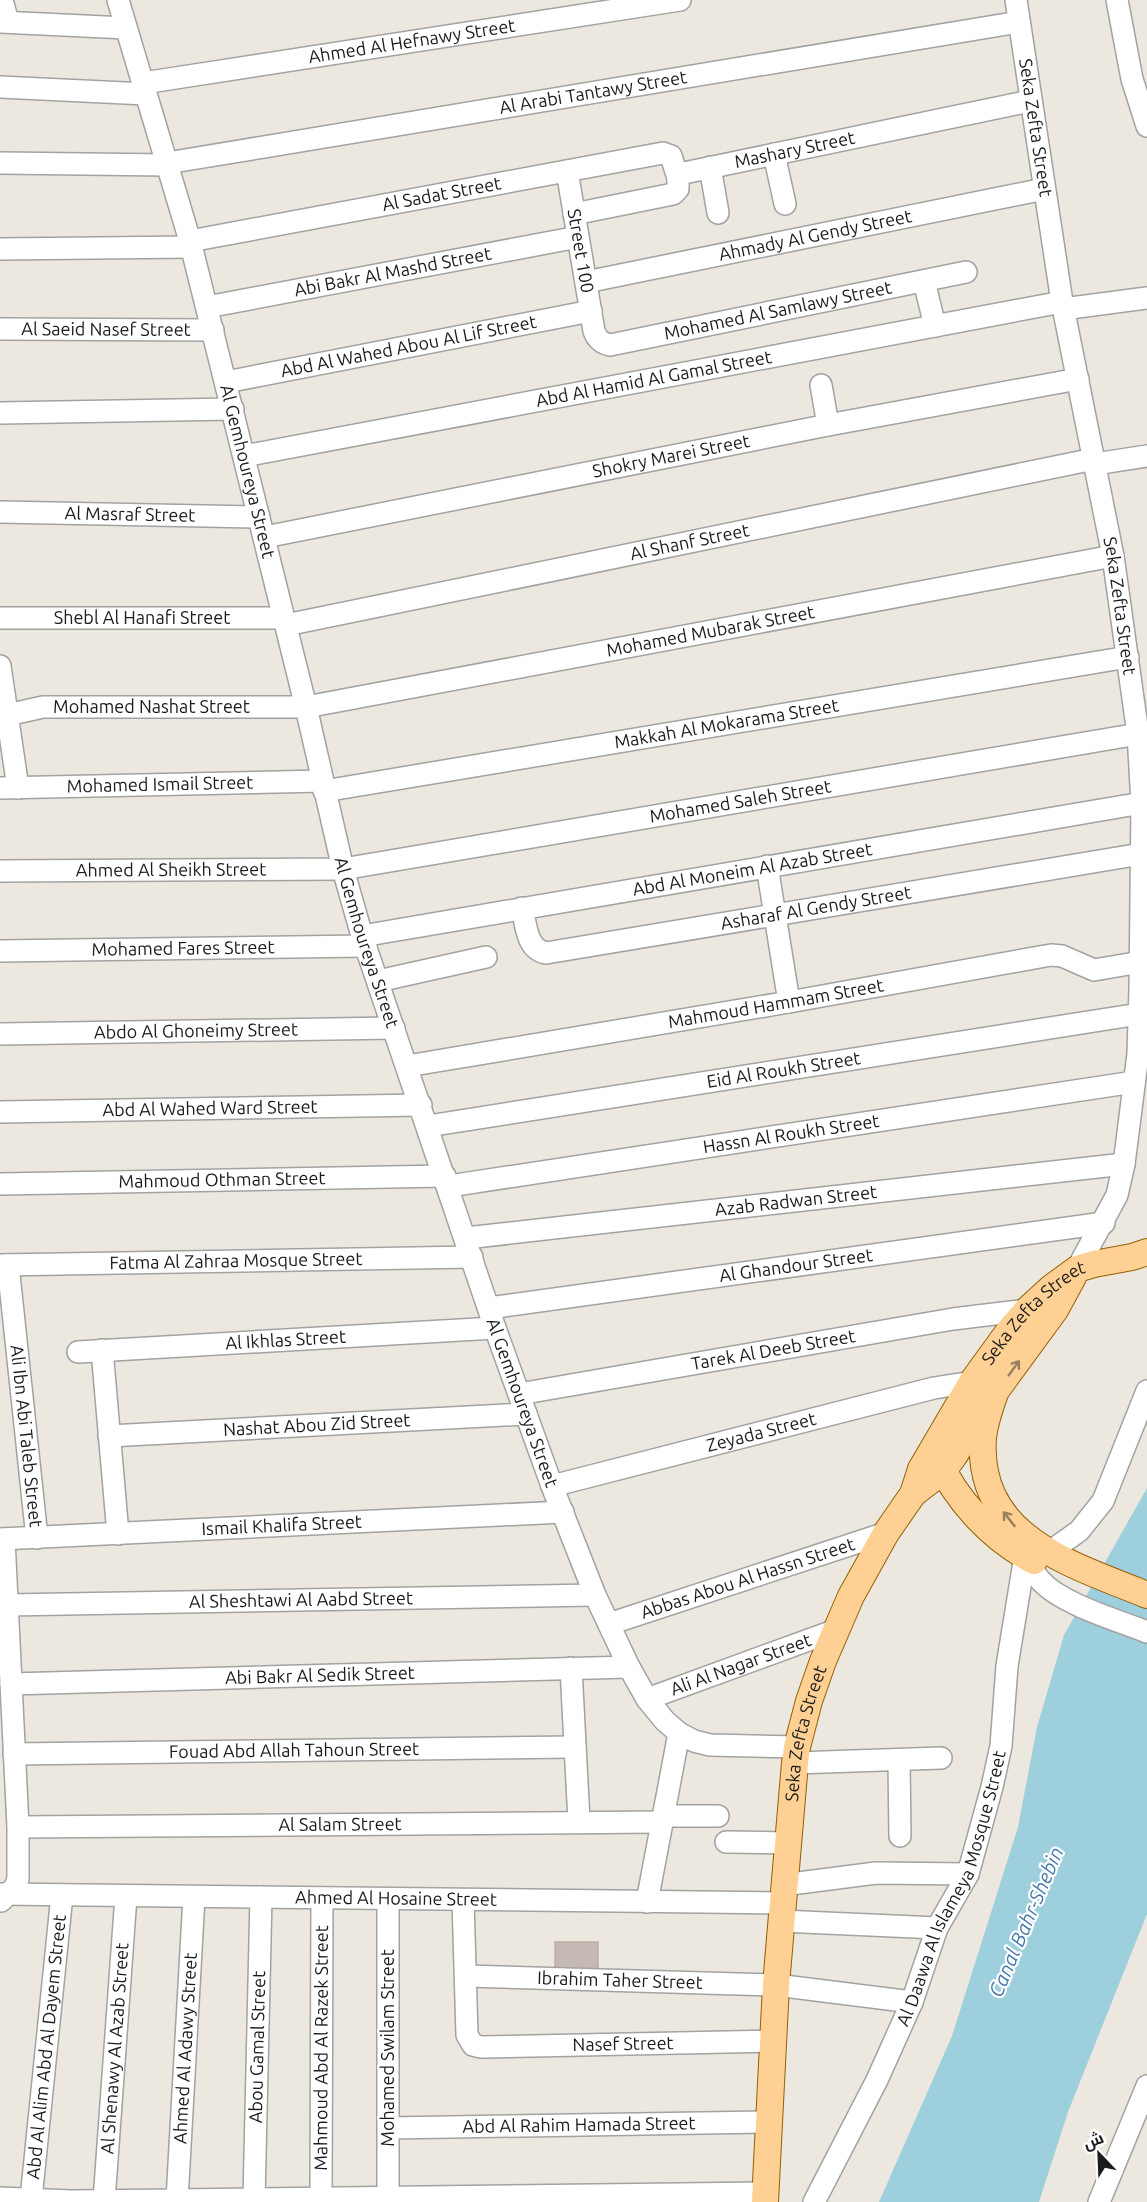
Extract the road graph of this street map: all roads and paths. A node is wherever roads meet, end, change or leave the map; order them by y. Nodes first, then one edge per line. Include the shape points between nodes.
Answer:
1 (2, 0) edge
2 (118, 0) edge
3 (680, 0) edge
4 (1016, 0) edge
5 (1117, 0) edge
6 (4, 22) edge
7 (1018, 22) junction
8 (126, 28) junction
9 (0, 87) edge
10 (144, 88) junction
11 (1030, 100) junction
12 (1147, 126) edge
13 (774, 154) junction
14 (0, 163) edge
15 (167, 164) junction
16 (710, 167) junction
17 (567, 171) junction
18 (678, 178) junction
19 (1044, 189) junction
20 (785, 204) dead end
21 (718, 213) dead end
22 (574, 214) junction
23 (578, 237) junction
24 (191, 244) junction
25 (0, 249) edge
26 (966, 272) dead end
27 (924, 281) junction
28 (586, 282) junction
29 (1147, 298) edge
30 (1063, 305) junction
31 (207, 307) junction
32 (593, 321) junction
33 (935, 326) junction
34 (0, 329) edge
35 (213, 330) junction
36 (1078, 379) junction
37 (226, 382) junction
38 (821, 385) dead end
39 (233, 410) junction
40 (0, 413) edge
41 (828, 425) junction
42 (244, 456) junction
43 (1147, 456) edge
44 (1094, 462) junction
45 (0, 512) edge
46 (260, 517) junction
47 (265, 537) junction
48 (1113, 556) junction
49 (0, 618) edge
50 (285, 621) junction
51 (1128, 657) junction
52 (0, 666) edge
53 (306, 707) junction
54 (4, 718) edge
55 (1138, 734) junction
56 (323, 786) junction
57 (9, 788) edge
58 (1142, 803) junction
59 (1141, 854) junction
60 (767, 866) junction
61 (343, 868) junction
62 (0, 871) edge
63 (1144, 894) edge
64 (522, 908) junction
65 (775, 915) junction
66 (364, 941) junction
67 (0, 951) edge
68 (486, 957) dead end
69 (1141, 962) junction
70 (378, 981) junction
71 (1144, 989) edge
72 (789, 1002) junction
73 (1139, 1014) junction
74 (394, 1028) junction
75 (0, 1034) edge
76 (1142, 1054) edge
77 (407, 1066) junction
78 (1134, 1082) junction
79 (421, 1105) junction
80 (0, 1112) edge
81 (428, 1126) junction
82 (1124, 1164) junction
83 (447, 1181) junction
84 (0, 1184) edge
85 (1104, 1223) junction
86 (469, 1248) junction
87 (1147, 1252) edge
88 (4, 1265) edge
89 (1077, 1269) junction
90 (1027, 1310) junction
91 (492, 1318) junction
92 (102, 1350) junction
93 (78, 1352) dead end
94 (972, 1382) junction
95 (1147, 1391) edge
96 (995, 1393) junction
97 (523, 1404) junction
98 (109, 1436) junction
99 (938, 1460) junction
100 (552, 1486) junction
101 (563, 1512) junction
102 (886, 1533) junction
103 (118, 1534) junction
104 (37, 1538) junction
105 (2, 1539) edge
106 (1037, 1555) junction
107 (595, 1595) junction
108 (1147, 1595) edge
109 (7, 1605) junction
110 (609, 1624) junction
111 (836, 1630) junction
112 (1147, 1632) edge
113 (629, 1667) junction
114 (572, 1668) junction
115 (11, 1684) junction
116 (646, 1699) junction
117 (679, 1733) junction
118 (575, 1747) junction
119 (14, 1754) junction
120 (796, 1755) junction
121 (941, 1758) dead end
122 (899, 1761) junction
123 (718, 1816) dead end
124 (663, 1819) junction
125 (579, 1821) junction
126 (18, 1827) junction
127 (900, 1836) dead end
128 (726, 1842) dead end
129 (787, 1843) junction
130 (968, 1874) junction
131 (62, 1895) junction
132 (126, 1896) junction
133 (3, 1897) edge
134 (194, 1897) junction
135 (261, 1897) junction
136 (322, 1898) junction
137 (388, 1899) junction
138 (463, 1900) junction
139 (647, 1902) junction
140 (782, 1903) junction
141 (937, 1928) junction
142 (465, 1976) junction
143 (776, 1985) junction
144 (912, 2002) junction
145 (773, 2041) junction
146 (1147, 2086) edge
147 (770, 2122) junction
148 (389, 2128) junction
149 (0, 2198) edge
150 (321, 2198) junction
151 (388, 2198) junction
152 (642, 2198) edge
153 (765, 2198) edge
154 (31, 2199) junction
155 (254, 2199) junction
156 (177, 2200) junction
157 (281, 2200) edge
158 (359, 2200) edge
159 (424, 2200) edge
160 (72, 2201) edge
161 (104, 2201) edge
162 (142, 2201) edge
163 (209, 2201) edge
164 (814, 2202) edge
165 (1099, 2202) edge

1 - 6 street
2 - 8 street, Al Gemhoureya Street
3 - 10 street, Ahmed Al Hefnawy Street
4 - 7 street, Seka Zefta Street
5 - 12 street via 1132,79
6 - 8 street
7 - 11 street, Seka Zefta Street
7 - 15 street, Al Arabi Tantawy Street
8 - 10 street, Al Gemhoureya Street
9 - 10 street, Ahmed Al Hefnawy Street
10 - 15 street, Al Gemhoureya Street
11 - 13 street, Mashary Street
11 - 19 street, Seka Zefta Street
13 - 16 street, Mashary Street
13 - 20 street
14 - 15 street, Al Arabi Tantawy Street
15 - 24 street, Al Gemhoureya Street
16 - 18 street, Mashary Street via 681,173
16 - 21 street
17 - 18 street, Al Sadat Street via 665,153 672,158
17 - 22 street, Street 100
17 - 24 street, Al Sadat Street
18 - 22 street, Mashary Street via 678,189 673,194
19 - 28 street, Ahmady Al Gendy Street
19 - 30 street, Seka Zefta Street
22 - 23 street, Street 100
23 - 28 street, Street 100
23 - 31 street, Abi Bakr Al Mashd Street
24 - 25 street, Al Sadat Street
24 - 31 street, Al Gemhoureya Street
26 - 27 street, Mohamed Al Samlawy Street
27 - 32 street, Mohamed Al Samlawy Street via 610,345 599,341
27 - 33 street
28 - 32 street, Street 100
29 - 30 street, Abd Al Hamid Al Gamal Street
30 - 33 street, Abd Al Hamid Al Gamal Street
30 - 36 street, Seka Zefta Street
31 - 35 street, Al Gemhoureya Street
32 - 37 street, Abd Al Wahed Abou Al Lif Street
33 - 42 street, Abd Al Hamid Al Gamal Street
34 - 35 street, Al Saeid Nasef Street
35 - 37 street, Al Gemhoureya Street
36 - 41 street, Shokry Marei Street
36 - 44 street, Seka Zefta Street
37 - 39 street, Al Gemhoureya Street
38 - 41 street
39 - 40 street
39 - 42 street, Al Gemhoureya Street
41 - 47 street, Shokry Marei Street
42 - 46 street, Al Gemhoureya Street
43 - 44 street, Al Shanf Street
44 - 48 street, Seka Zefta Street
44 - 50 street, Al Shanf Street
45 - 46 street, Al Masraf Street
46 - 47 street, Al Gemhoureya Street
47 - 50 street, Al Gemhoureya Street
48 - 51 street, Seka Zefta Street
48 - 53 street, Mohamed Mubarak Street
49 - 50 street, Shebl Al Hanafi Street
50 - 53 street, Al Gemhoureya Street
51 - 55 street, Seka Zefta Street
51 - 56 street, Makkah Al Mokarama Street
52 - 54 street
53 - 54 street, Mohamed Nashat Street via 43,707
53 - 56 street, Al Gemhoureya Street
54 - 57 street
55 - 58 street, Seka Zefta Street
55 - 61 street, Mohamed Saleh Street
56 - 57 street, Mohamed Ismail Street
56 - 61 street, Al Gemhoureya Street
58 - 59 street, Seka Zefta Street
58 - 60 street, Abd Al Moneim Al Azab Street
59 - 63 street, Seka Zefta Street
59 - 65 street, Asharaf Al Gendy Street
60 - 64 street, Abd Al Moneim Al Azab Street
60 - 65 street
61 - 62 street, Ahmed Al Sheikh Street
61 - 66 street, Al Gemhoureya Street
63 - 69 street, Seka Zefta Street
64 - 65 street, Asharaf Al Gendy Street via 532,945 546,953
64 - 66 street, Abd Al Moneim Al Azab Street
65 - 72 street
66 - 67 street, Mohamed Fares Street
66 - 70 street, Al Gemhoureya Street
68 - 70 street
69 - 71 street, Seka Zefta Street
69 - 72 street, Mahmoud Hammam Street via 1094,970 1051,955
70 - 74 street, Al Gemhoureya Street
71 - 73 street, Seka Zefta Street
72 - 77 street, Mahmoud Hammam Street
73 - 76 street, Seka Zefta Street
73 - 81 street, Eid Al Roukh Street
74 - 75 street, Abdo Al Ghoneimy Street
74 - 77 street, Al Gemhoureya Street
76 - 78 street, Seka Zefta Street
77 - 79 street, Al Gemhoureya Street
78 - 82 street, Seka Zefta Street
78 - 83 street, Hassn Al Roukh Street
79 - 80 street, Abd Al Wahed Ward Street
79 - 81 street, Al Gemhoureya Street
81 - 83 street, Al Gemhoureya Street
82 - 85 street, Seka Zefta Street via 1117,1195
82 - 86 street, Azab Radwan Street
83 - 84 street, Mahmoud Othman Street
83 - 86 street, Al Gemhoureya Street
85 - 89 street, Seka Zefta Street
85 - 91 street, Al Ghandour Street
86 - 88 street, Fatma Al Zahraa Mosque Street
86 - 91 street, Al Gemhoureya Street
87 - 89 main road
88 - 104 street, Ali Ibn Abi Taleb Street
89 - 90 main road, Seka Zefta Street
96 -> 89 main road via 1056,1310
90 - 94 main road, Seka Zefta Street
90 - 97 street, Tarek Al Deeb Street via 953,1319
91 - 92 street, Al Ikhlas Street
91 - 97 street, Al Gemhoureya Street
92 - 93 street, Al Ikhlas Street
92 - 98 street
94 - 99 main road, Seka Zefta Street
94 - 100 street, Zeyada Street via 934,1388
95 - 106 street via 1103,1501 1079,1531
96 - 99 main road via 967,1438
106 -> 96 main road via 993,1494 987,1476 983,1436
97 - 98 street, Nashat Abou Zid Street
97 - 100 street, Al Gemhoureya Street
98 - 103 street
99 - 102 main road, Seka Zefta Street via 921,1469 913,1494
99 - 106 main road via 963,1501 985,1526
100 - 101 street, Al Gemhoureya Street
101 - 103 street, Ismail Khalifa Street
101 - 107 street, Al Gemhoureya Street
102 - 110 street, Abbas Abou Al Hassn Street
102 - 111 main road, Seka Zefta Street
103 - 104 street, Ismail Khalifa Street
104 - 105 street, Ismail Khalifa Street
105 - 109 street
106 - 108 main road via 1079,1567
106 - 112 street via 1041,1582 1053,1592
106 - 130 street, Al Daawa Al Islameya Mosque Street via 1007,1666 1001,1746
107 - 109 street, Al Sheshtawi Al Aabd Street
107 - 110 street, Al Gemhoureya Street
109 - 115 street
110 - 113 street, Al Gemhoureya Street
111 - 116 street, Ali Al Nagar Street
111 - 120 main road, Seka Zefta Street via 809,1701
113 - 114 street, Abi Bakr Al Sedik Street
113 - 116 street, Al Gemhoureya Street
114 - 115 street, Abi Bakr Al Sedik Street
114 - 118 street
115 - 119 street
116 - 117 street, Al Gemhoureya Street
117 - 120 street, Al Gemhoureya Street via 710,1745
117 - 124 street
118 - 119 street, Fouad Abd Allah Tahoun Street
118 - 125 street
119 - 126 street
120 - 122 street, Al Gemhoureya Street
120 - 129 main road, Seka Zefta Street
121 - 122 street, Al Gemhoureya Street
122 - 127 street
123 - 124 street, Al Salam Street
124 - 125 street, Al Salam Street
124 - 139 street
125 - 126 street, Al Salam Street
126 - 133 street via 18,1879
128 - 129 street
129 - 140 main road, Seka Zefta Street
130 - 140 street via 876,1873
130 - 141 street, Al Daawa Al Islameya Mosque Street
131 - 132 street, Ahmed Al Hosaine Street
131 - 133 street, Ahmed Al Hosaine Street
131 - 154 street, Abd Al Alim Abd Al Dayem Street
132 - 134 street, Ahmed Al Hosaine Street
132 - 161 street, Al Shenawy Al Azab Street
134 - 135 street, Ahmed Al Hosaine Street
134 - 156 street, Ahmed Al Adawy Street
135 - 136 street, Ahmed Al Hosaine Street
135 - 155 street, Abou Gamal Street
136 - 137 street, Ahmed Al Hosaine Street
136 - 150 street, Mahmoud Abd Al Razek Street
137 - 138 street, Ahmed Al Hosaine Street
137 - 148 street, Mohamed Swilam Street
138 - 139 street, Ahmed Al Hosaine Street
138 - 142 street
139 - 140 street, Ahmed Al Hosaine Street
140 - 141 street
140 - 143 main road, Seka Zefta Street
141 - 144 street, Al Daawa Al Islameya Mosque Street
142 - 143 street, Ibrahim Taher Street
142 - 145 street, Nasef Street via 467,2035 473,2045 481,2047
143 - 144 street, Ibrahim Taher Street
143 - 145 main road, Seka Zefta Street
144 - 164 street, Al Daawa Al Islameya Mosque Street
145 - 147 main road, Seka Zefta Street
146 - 165 street
147 - 148 street, Abd Al Rahim Hamada Street
147 - 153 main road, Seka Zefta Street
148 - 151 street, Mohamed Swilam Street
149 - 154 street
150 - 157 street
150 - 158 street
151 - 158 street
151 - 159 street
152 - 153 street
152 - 159 street
154 - 160 street
155 - 157 street
155 - 163 street
156 - 162 street
156 - 163 street
160 - 161 street
161 - 162 street

